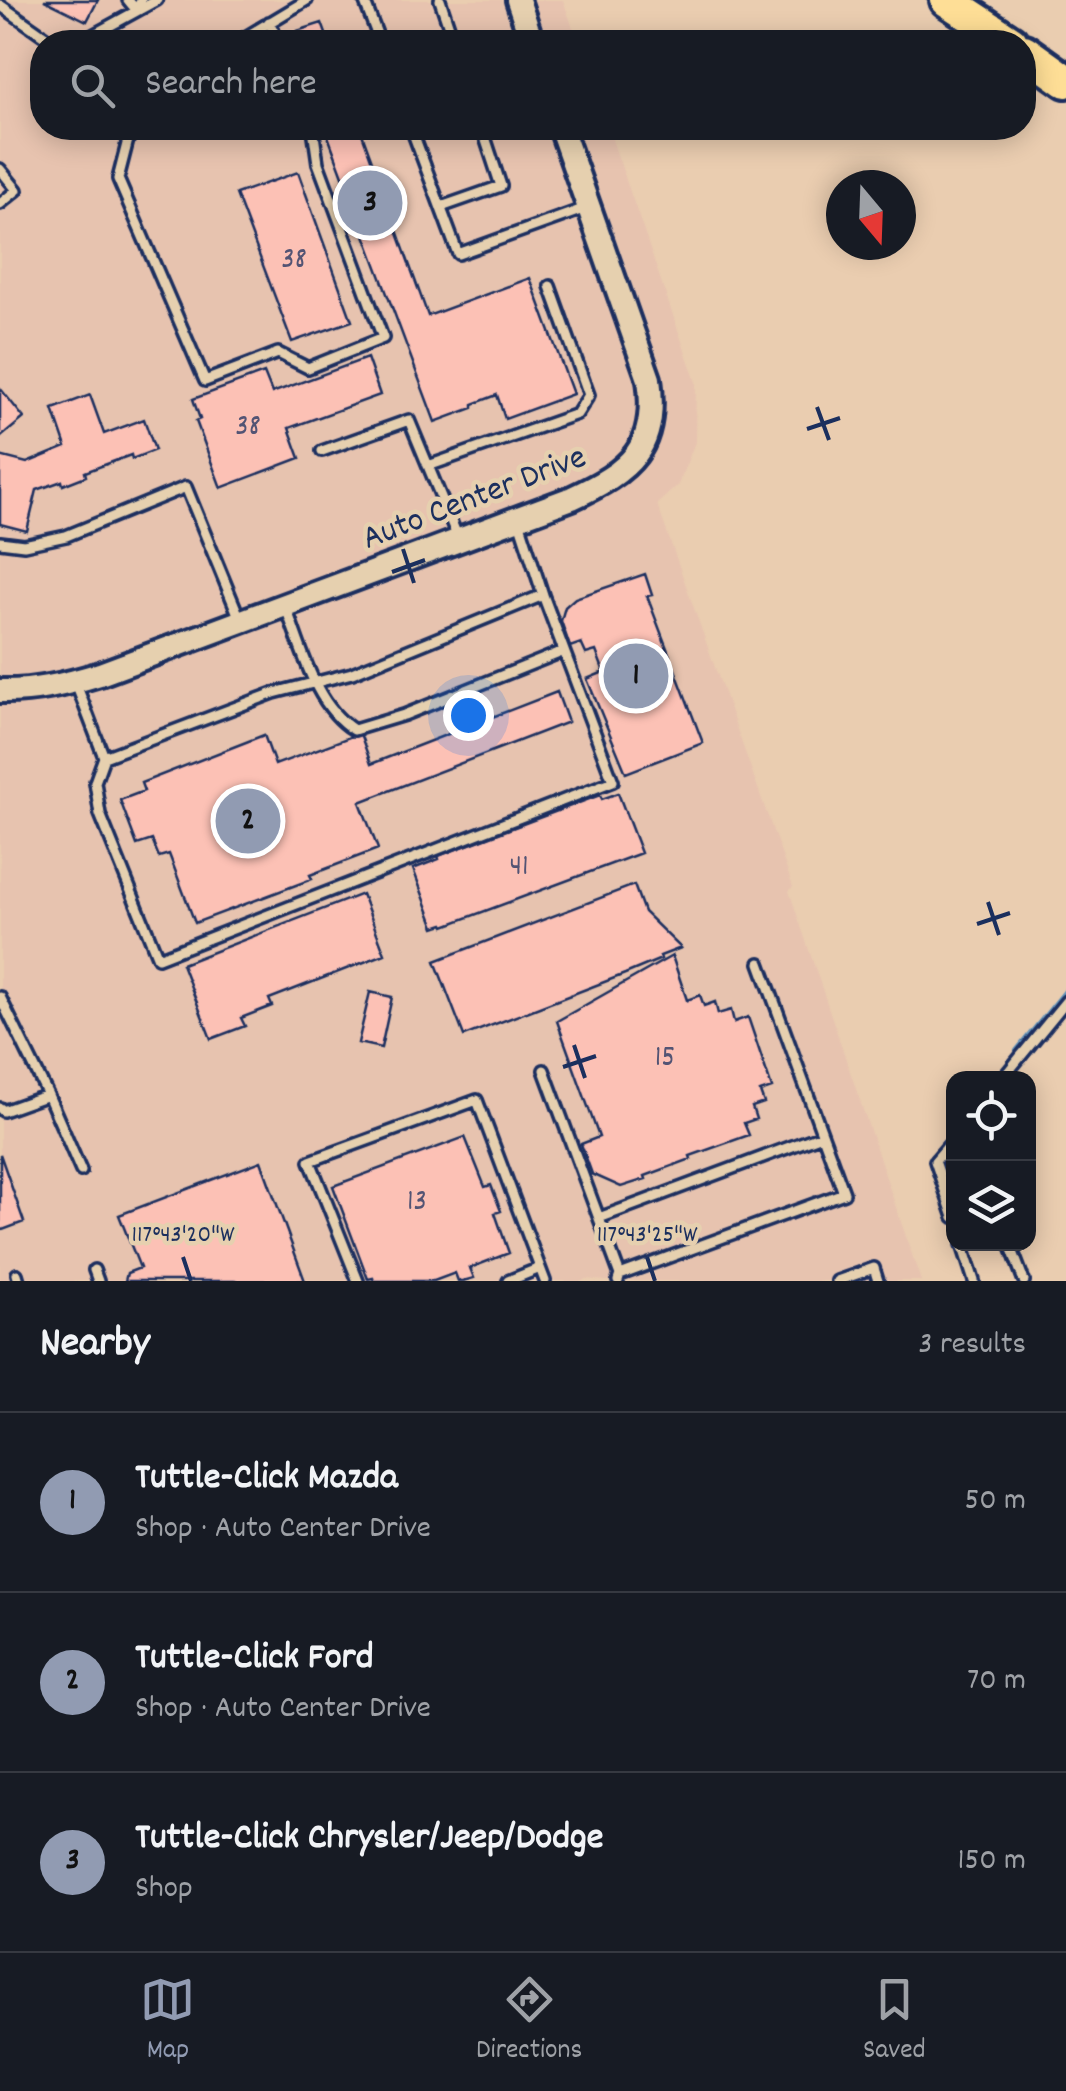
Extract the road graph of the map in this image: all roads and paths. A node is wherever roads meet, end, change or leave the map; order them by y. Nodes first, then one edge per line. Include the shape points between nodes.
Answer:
1 (128, 0) edge
2 (141, 0) edge
3 (157, 0) edge
4 (307, 0) edge
5 (364, 0) edge
6 (440, 0) edge
7 (518, 0) edge
8 (947, 0) edge
9 (0, 6) edge
10 (137, 11) junction
11 (269, 22) junction
12 (35, 30) edge
13 (102, 30) edge
14 (256, 30) edge
15 (273, 30) edge
16 (375, 30) edge
17 (450, 30) edge
18 (528, 30) edge
19 (993, 30) edge
20 (1036, 60) edge
21 (1066, 81) edge
22 (128, 140) edge
23 (315, 140) edge
24 (416, 140) edge
25 (486, 140) edge
26 (565, 140) edge
27 (0, 169) edge
28 (0, 204) edge
29 (589, 206) junction
30 (441, 207) junction
31 (550, 286) dead end
32 (322, 451) dead end
33 (428, 466) junction
34 (518, 518) junction
35 (459, 540) junction
36 (0, 542) edge
37 (542, 595) junction
38 (286, 605) junction
39 (241, 622) junction
40 (564, 651) junction
41 (76, 682) junction
42 (315, 682) junction
43 (0, 691) edge
44 (104, 758) junction
45 (760, 963) dead end
46 (0, 997) edge
47 (1066, 1001) edge
48 (544, 1070) dead end
49 (1009, 1071) edge
50 (48, 1095) junction
51 (0, 1108) edge
52 (822, 1135) junction
53 (946, 1148) edge
54 (82, 1171) dead end
55 (946, 1193) edge
56 (599, 1218) junction
57 (964, 1251) edge
58 (1013, 1251) edge
59 (540, 1268) junction
60 (94, 1270) dead end
61 (619, 1278) edge
62 (98, 1281) edge
63 (358, 1281) edge
64 (508, 1281) edge
65 (545, 1281) edge
66 (837, 1281) edge
67 (878, 1281) edge
68 (974, 1281) edge
69 (1024, 1281) edge

1 - 10 lane
2 - 10 lane
3 - 10 lane
4 - 11 lane
5 - 16 lane
6 - 17 lane
7 - 18 street
8 - 19 highway
9 - 12 lane
10 - 13 lane
11 - 14 lane
11 - 15 lane
20 - 21 highway
22 - 23 lane via 118,179 205,381 278,354 308,368 384,338
24 - 30 lane
25 - 30 lane via 501,186
26 - 29 street, Auto Center Drive
27 - 28 lane via 17,190
29 - 30 lane via 458,254
29 - 34 street, Auto Center Drive via 644,362 649,426 619,474
31 - 33 lane via 589,395 578,414
32 - 33 lane via 410,420
33 - 35 lane
34 - 35 street, Auto Center Drive
34 - 37 lane
35 - 38 street, Auto Center Drive
36 - 39 lane via 24,545 66,536 186,488
37 - 40 lane
37 - 42 lane
38 - 39 street, Auto Center Drive
38 - 42 lane
39 - 41 street, Auto Center Drive
40 - 42 lane via 354,730 340,721
40 - 44 lane via 612,781 158,958 100,814 96,782
41 - 43 street, Auto Center Drive
41 - 44 lane
42 - 44 lane
45 - 52 lane
46 - 50 lane
47 - 49 lane
48 - 56 lane
50 - 51 lane
50 - 54 lane
52 - 56 lane
52 - 61 lane via 844,1193
53 - 55 lane via 935,1161
56 - 61 lane
57 - 68 lane
58 - 69 lane
59 - 63 lane via 477,1100 310,1161
59 - 64 lane
59 - 65 lane
60 - 62 lane
66 - 67 lane via 874,1268

